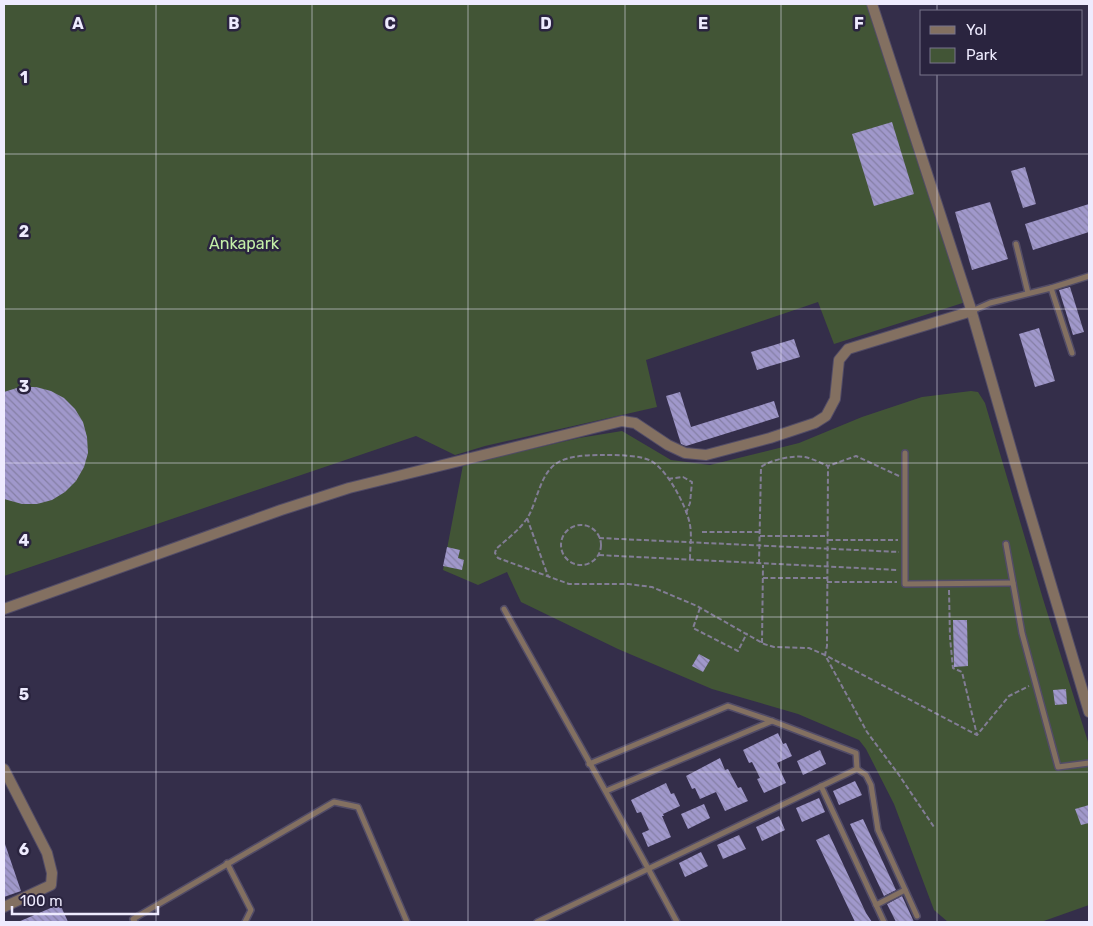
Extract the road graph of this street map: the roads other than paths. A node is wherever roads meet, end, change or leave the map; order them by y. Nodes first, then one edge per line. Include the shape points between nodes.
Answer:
1 (872, 4) edge
2 (1016, 244) dead end
3 (1089, 276) edge
4 (1051, 288) junction
5 (1028, 294) junction
6 (972, 312) junction
7 (1072, 352) dead end
8 (905, 454) dead end
9 (1006, 544) dead end
10 (1012, 583) junction
11 (4, 609) edge
12 (504, 609) dead end
13 (1089, 712) edge
14 (772, 721) junction
15 (1089, 763) edge
16 (589, 764) junction
17 (4, 769) edge
18 (857, 769) junction
19 (821, 786) junction
20 (606, 791) junction
21 (227, 864) junction
22 (649, 870) junction
23 (905, 890) junction
24 (876, 905) junction
25 (4, 907) edge
26 (917, 916) dead end
27 (135, 922) edge
28 (245, 922) edge
29 (407, 922) edge
30 (537, 922) edge
31 (677, 922) edge
32 (884, 922) edge

1 - 6 street
2 - 5 lane
3 - 4 lane
4 - 5 lane
4 - 7 lane
5 - 6 lane via 990,303
6 - 11 street via 848,349 839,360 835,399 826,416 815,424 770,438 706,455 686,453 635,424 622,421 349,488
6 - 13 street
8 - 10 lane via 905,584
9 - 10 lane
10 - 15 lane via 1058,767
12 - 16 lane
14 - 16 lane via 728,706
14 - 18 lane via 856,753
14 - 20 lane
16 - 20 lane
17 - 25 street via 47,853 52,873 51,885
18 - 19 lane
18 - 23 lane via 866,775 871,785 878,830
19 - 22 lane
19 - 24 lane
20 - 22 lane
21 - 27 lane via 133,919
21 - 28 lane via 251,910
21 - 29 lane via 334,802 358,807
22 - 30 lane
22 - 31 lane
23 - 24 lane
23 - 26 lane
24 - 32 lane

